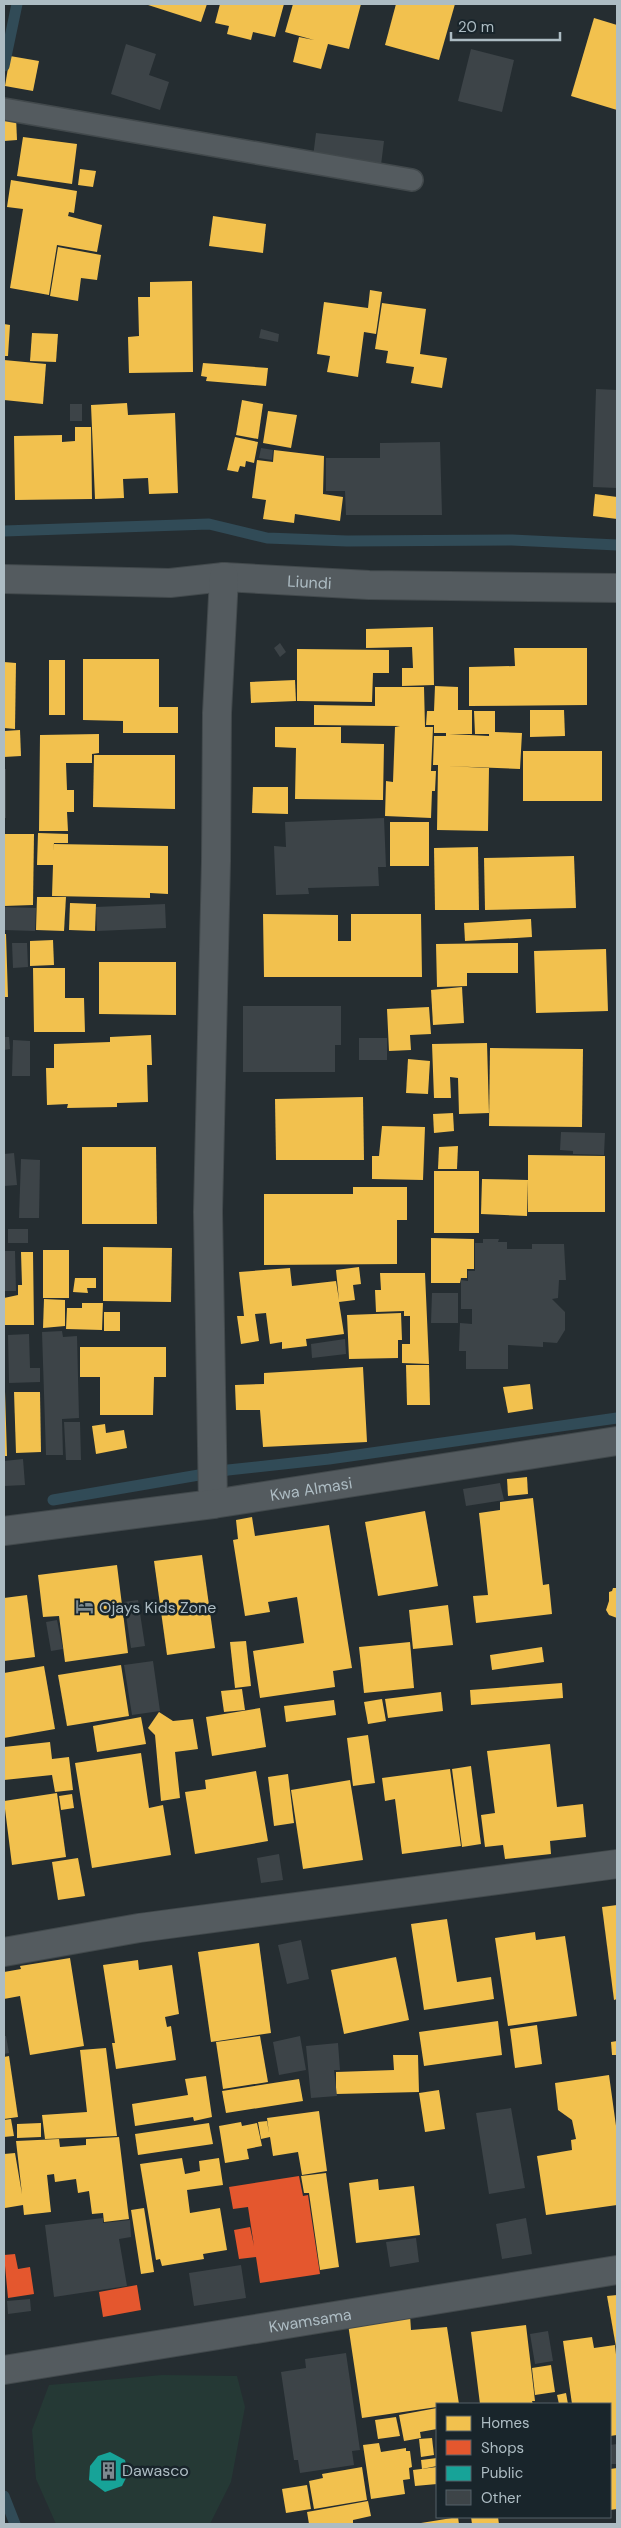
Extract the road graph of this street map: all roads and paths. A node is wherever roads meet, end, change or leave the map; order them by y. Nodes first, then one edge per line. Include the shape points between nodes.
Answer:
1 (4, 109) edge
2 (412, 180) dead end
3 (224, 577) junction
4 (4, 579) edge
5 (617, 588) edge
6 (617, 1442) edge
7 (214, 1504) junction
8 (4, 1531) edge
9 (617, 1864) edge
10 (4, 1952) edge
11 (617, 2270) edge
12 (4, 2370) edge

1 - 2 lane
3 - 4 street, Liundi via 170,583
3 - 5 street, Liundi via 369,585
3 - 7 street via 217,713 208,1212
6 - 7 street, Kwa Almasi
7 - 8 street, Kwa Almasi
9 - 10 street via 139,1928
11 - 12 street, Kwamsama

